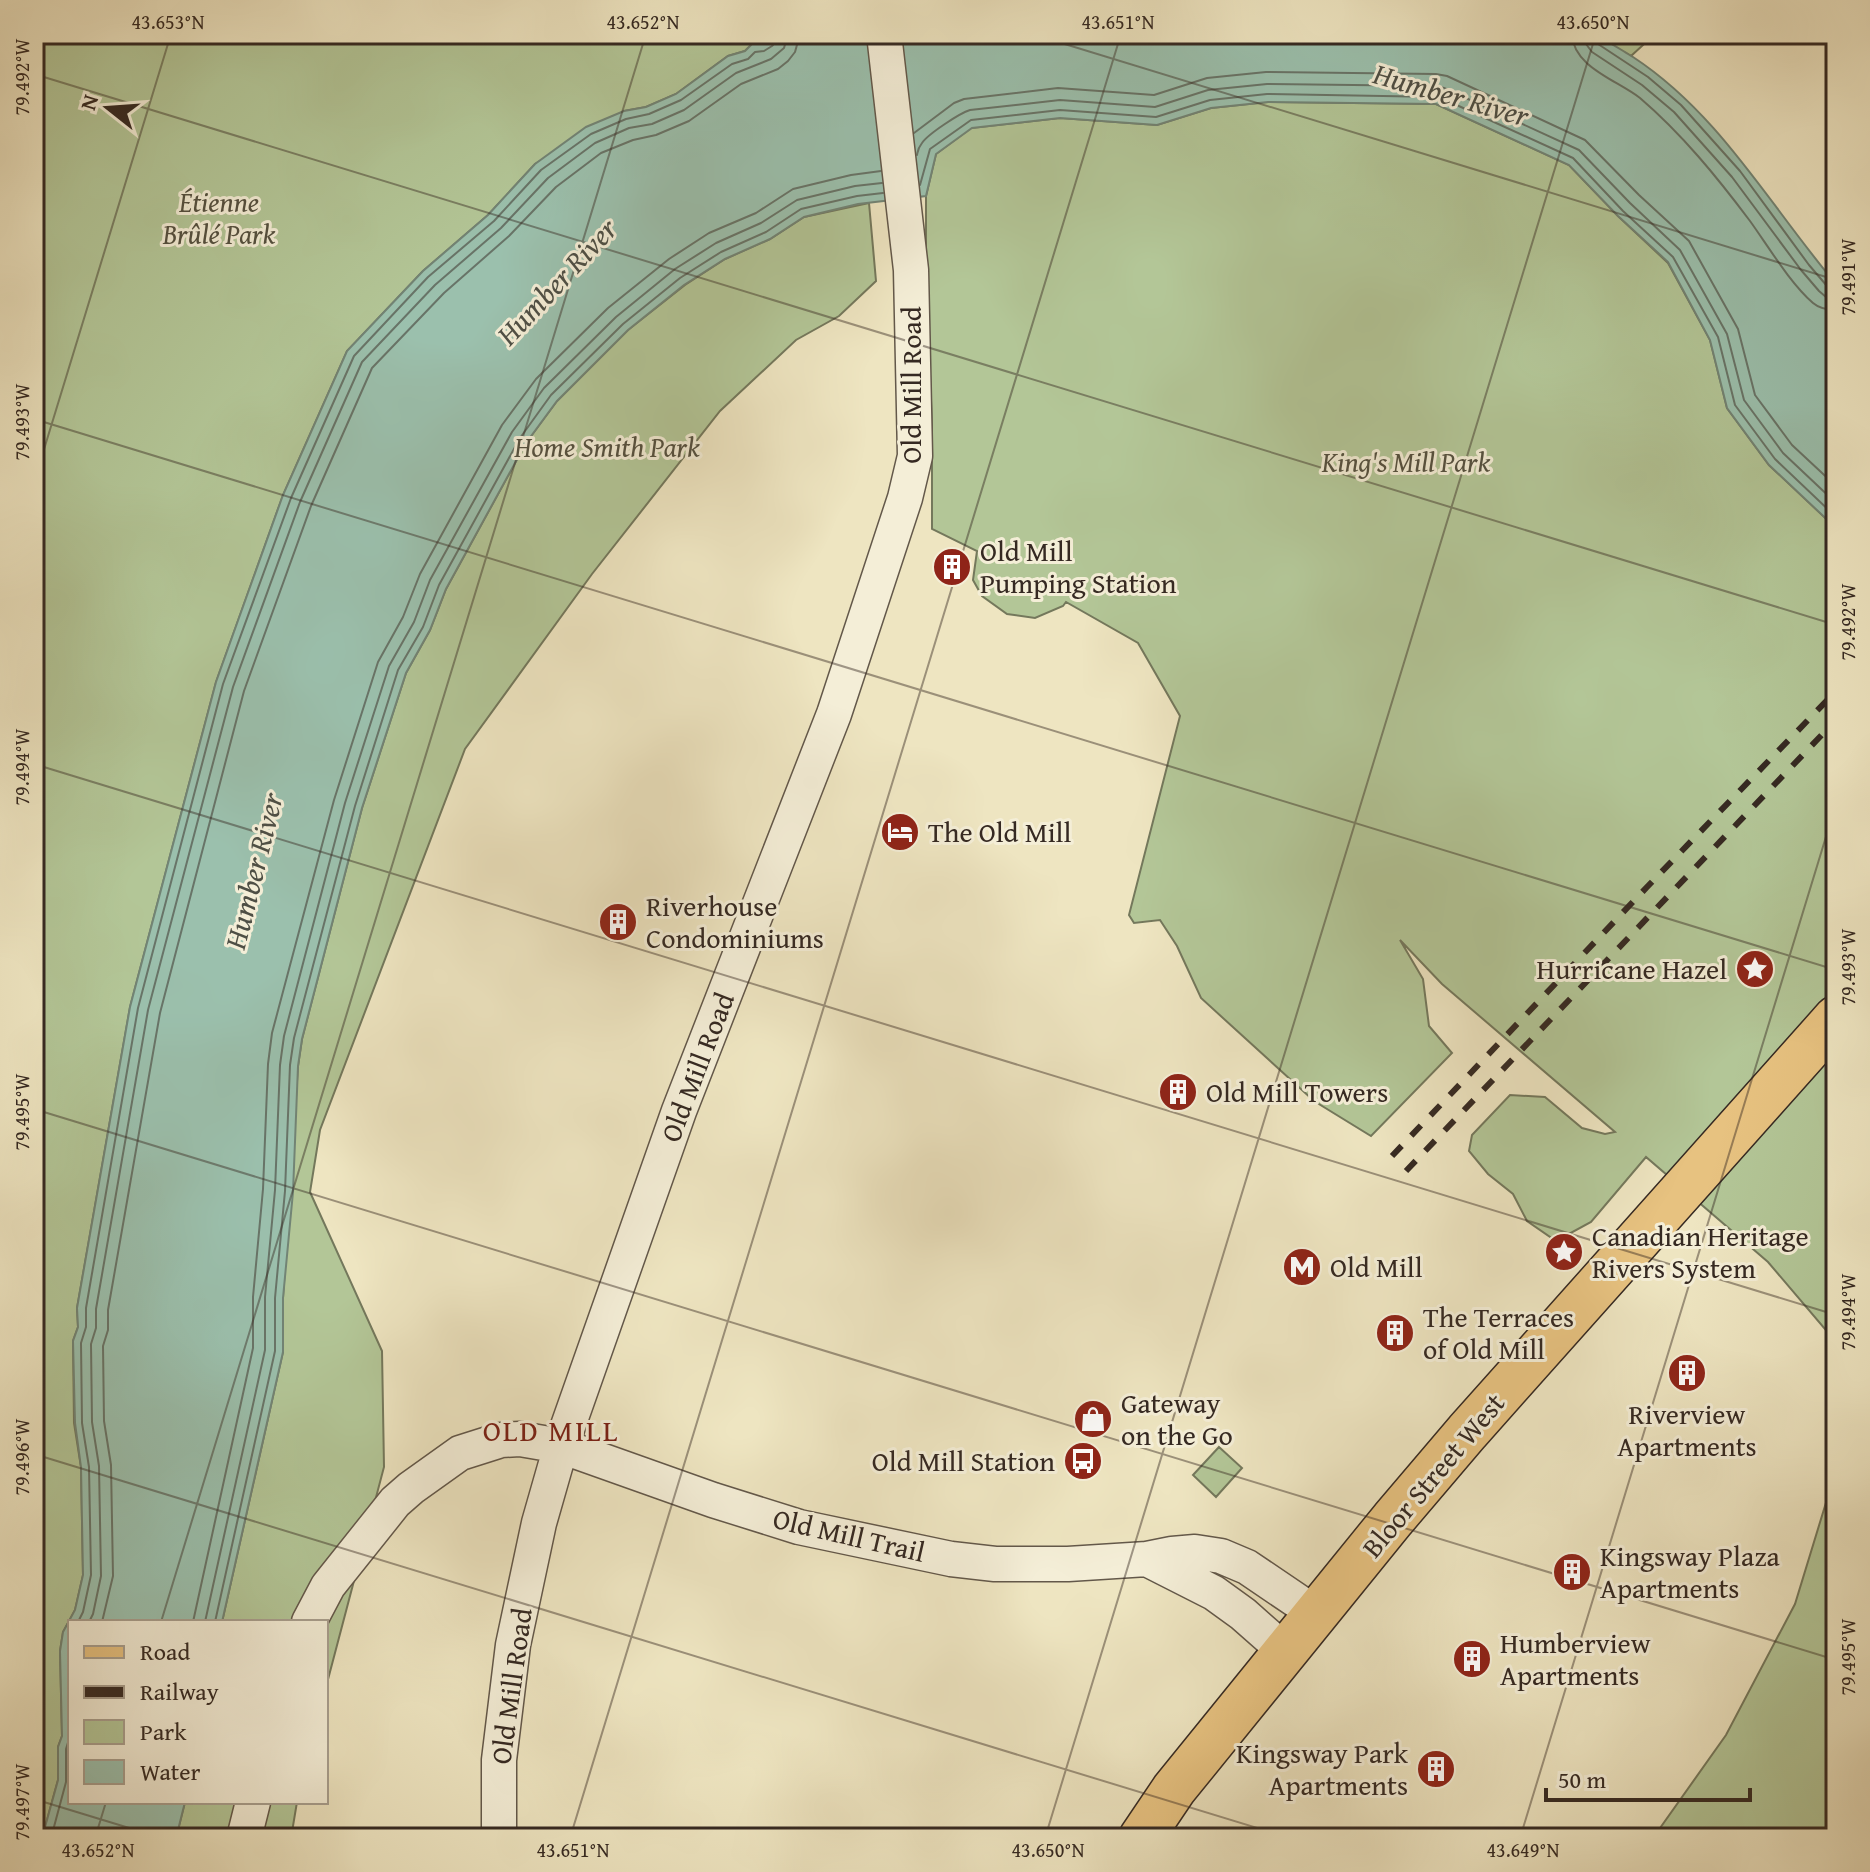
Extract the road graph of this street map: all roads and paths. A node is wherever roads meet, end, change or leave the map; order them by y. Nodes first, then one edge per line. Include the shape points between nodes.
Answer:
1 (884, 34) edge
2 (1836, 1018) edge
3 (561, 1446) junction
4 (1147, 1559) junction
5 (1315, 1613) junction
6 (310, 1620) edge
7 (1285, 1651) junction
8 (252, 1804) edge
9 (244, 1838) edge
10 (499, 1838) edge
11 (1141, 1838) edge

1 - 3 street, Old Mill Road via 911,270 915,456 834,714 679,1111
2 - 5 main road, Bloor Street West via 1441,1462
3 - 4 street, Old Mill Trail via 799,1527 906,1551 995,1564
3 - 6 street, Old Mill Trail via 501,1440 460,1453 430,1473 395,1502 328,1586
3 - 10 street, Old Mill Road via 513,1645 499,1760
4 - 5 street, Old Mill Trail via 1195,1552 1221,1556 1247,1567
4 - 7 street via 1214,1593
5 - 7 main road, Bloor Street West
7 - 11 main road, Bloor Street West
8 - 9 street

